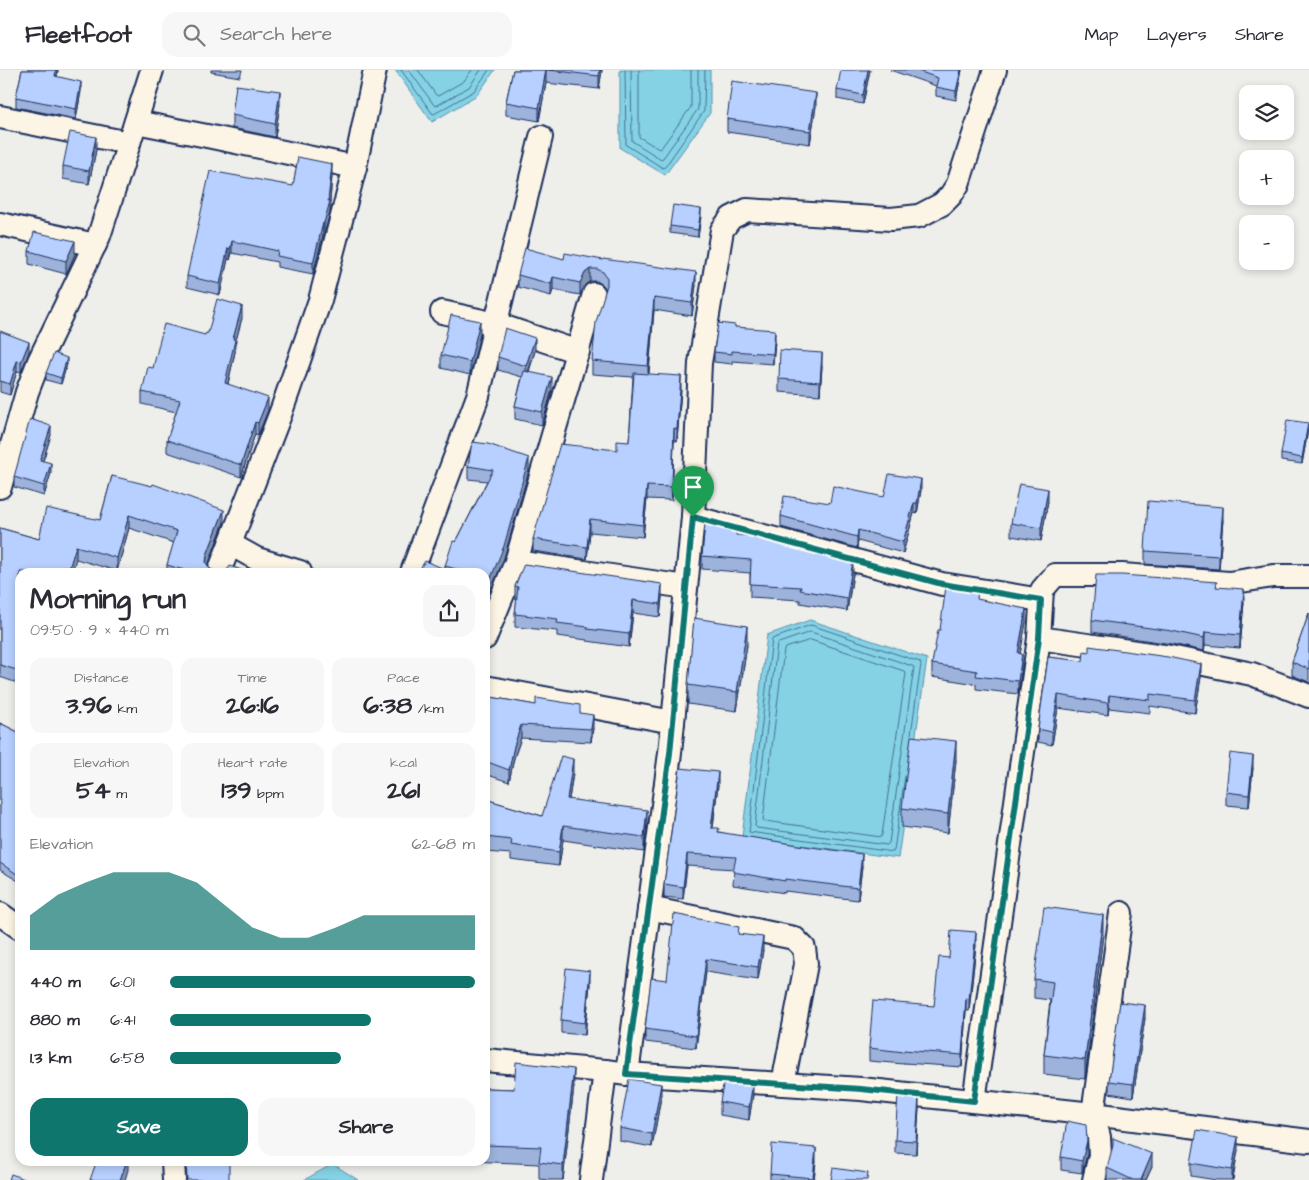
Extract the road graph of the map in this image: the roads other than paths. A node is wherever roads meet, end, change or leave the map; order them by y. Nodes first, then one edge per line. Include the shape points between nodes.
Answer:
1 (152, 70) edge
2 (375, 70) edge
3 (995, 70) edge
4 (0, 117) edge
5 (133, 133) junction
6 (541, 137) dead end
7 (356, 167) junction
8 (0, 224) edge
9 (95, 245) junction
10 (594, 294) dead end
11 (442, 312) dead end
12 (496, 324) junction
13 (578, 352) junction
14 (2, 473) edge
15 (693, 517) junction
16 (230, 544) junction
17 (516, 562) junction
18 (221, 568) edge
19 (287, 568) edge
20 (414, 568) edge
21 (1309, 576) edge
22 (686, 587) junction
23 (1041, 600) junction
24 (490, 626) edge
25 (1039, 638) junction
26 (490, 688) edge
27 (1309, 696) edge
28 (673, 722) junction
29 (649, 908) junction
30 (1121, 913) dead end
31 (0, 914) edge
32 (15, 924) edge
33 (490, 1060) edge
34 (616, 1072) junction
35 (783, 1084) junction
36 (974, 1101) junction
37 (1093, 1114) junction
38 (1309, 1141) edge
39 (173, 1166) edge
40 (174, 1180) edge
41 (591, 1180) edge
42 (1094, 1180) edge

1 - 5 street
2 - 7 street
3 - 15 street via 958,184 942,204 919,216 890,219 747,210 731,218 722,230 700,363
4 - 5 street
5 - 7 street via 207,136
5 - 9 street
6 - 12 street
7 - 16 street via 320,300
8 - 9 street
9 - 14 street via 39,361
10 - 13 street
11 - 12 street
12 - 13 street
12 - 20 street via 478,396
13 - 17 street
15 - 22 street
15 - 23 street via 942,584
16 - 18 street
16 - 19 street via 257,559
17 - 22 street
17 - 24 street
21 - 23 street via 1273,576 1229,583 1122,575 1055,575 1042,590
22 - 28 street
23 - 25 street
25 - 27 street via 1234,670
25 - 36 street
26 - 28 street
28 - 29 street
29 - 34 street
29 - 35 street via 794,938 804,948 806,964
30 - 37 street
31 - 32 street
33 - 34 street
34 - 35 street
34 - 41 street
35 - 36 street
36 - 37 street
37 - 38 street
37 - 42 street via 1100,1155
39 - 40 street

